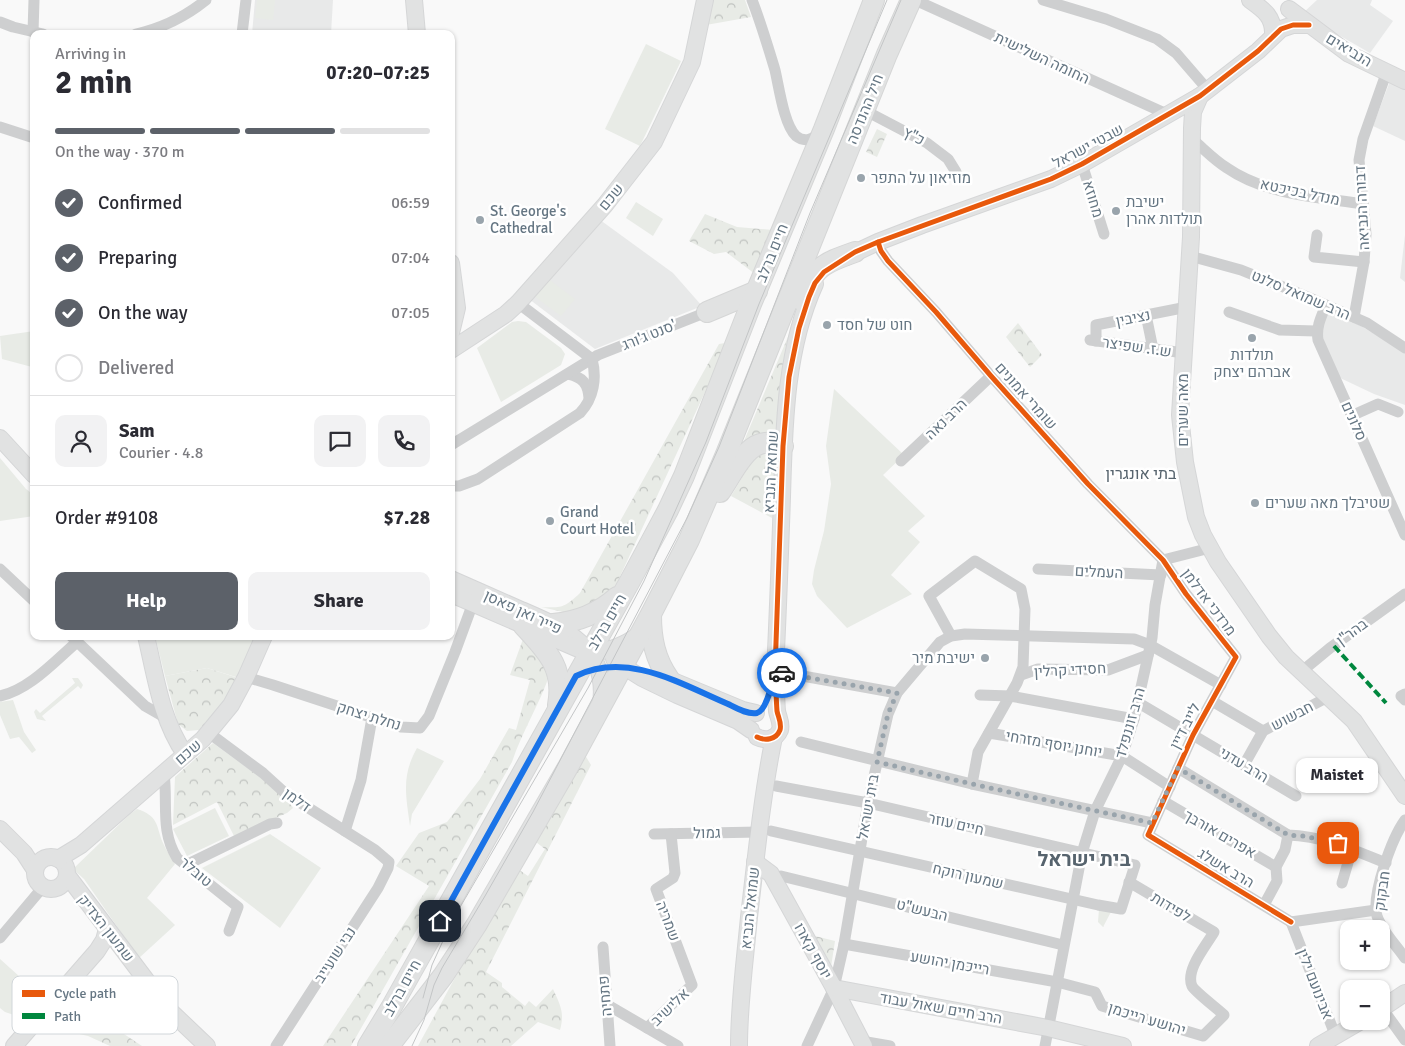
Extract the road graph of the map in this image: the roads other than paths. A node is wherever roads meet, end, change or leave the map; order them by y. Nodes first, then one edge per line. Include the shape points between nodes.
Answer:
1 (34, 0) edge
2 (206, 0) edge
3 (246, 0) edge
4 (414, 0) edge
5 (705, 0) edge
6 (874, 0) edge
7 (913, 0) edge
8 (1043, 0) edge
9 (1250, 0) edge
10 (1288, 3) edge
11 (754, 6) edge
12 (0, 22) edge
13 (1309, 25) junction
14 (38, 30) edge
15 (150, 30) edge
16 (242, 30) edge
17 (417, 30) edge
18 (30, 31) edge
19 (1273, 35) junction
20 (1387, 71) junction
21 (1405, 81) edge
22 (1204, 93) junction
23 (864, 110) junction
24 (1169, 115) junction
25 (0, 127) edge
26 (824, 129) junction
27 (1192, 134) junction
28 (30, 137) edge
29 (1082, 164) junction
30 (956, 172) dead end
31 (792, 204) joint
32 (1363, 204) junction
33 (820, 218) joint
34 (1104, 234) dead end
35 (1317, 235) dead end
36 (878, 242) junction
37 (855, 252) junction
38 (1190, 256) junction
39 (1364, 262) junction
40 (757, 291) junction
41 (455, 299) edge
42 (518, 303) junction
43 (1326, 305) junction
44 (1187, 307) junction
45 (707, 312) junction
46 (1229, 312) dead end
47 (455, 313) edge
48 (1146, 315) junction
49 (1354, 317) junction
50 (1316, 331) junction
51 (1093, 341) joint
52 (455, 347) edge
53 (734, 348) junction
54 (1405, 348) edge
55 (1153, 349) junction
56 (1184, 353) junction
57 (592, 359) junction
58 (568, 374) junction
59 (991, 376) junction
60 (754, 382) junction
61 (590, 400) junction
62 (1398, 412) dead end
63 (1352, 416) junction
64 (0, 438) edge
65 (455, 443) edge
66 (783, 446) junction
67 (901, 461) dead end
68 (30, 471) edge
69 (455, 486) edge
70 (1405, 536) edge
71 (689, 540) junction
72 (1210, 548) junction
73 (1163, 560) junction
74 (0, 569) edge
75 (1038, 569) dead end
76 (1161, 575) junction
77 (455, 582) edge
78 (624, 591) junction
79 (1405, 594) edge
80 (455, 596) edge
81 (30, 597) edge
82 (473, 604) junction
83 (651, 614) junction
84 (553, 624) junction
85 (523, 625) junction
86 (640, 634) junction
87 (951, 636) junction
88 (1024, 636) junction
89 (73, 640) edge
90 (75, 640) edge
91 (147, 640) edge
92 (262, 640) edge
93 (1149, 650) junction
94 (599, 656) junction
95 (1236, 657) joint
96 (623, 666) junction
97 (775, 671) junction
98 (1300, 672) junction
99 (1020, 675) junction
100 (246, 678) junction
101 (669, 679) junction
102 (1221, 685) junction
103 (897, 693) junction
104 (980, 695) dead end
105 (0, 696) edge
106 (1010, 696) junction
107 (1328, 697) junction
108 (1212, 701) junction
109 (1137, 702) junction
110 (601, 707) junction
111 (556, 712) junction
112 (758, 712) junction
113 (778, 716) junction
114 (166, 718) junction
115 (372, 718) junction
116 (1134, 719) junction
117 (1263, 731) junction
118 (209, 733) junction
119 (989, 733) junction
120 (754, 734) junction
121 (1193, 734) junction
122 (774, 737) junction
123 (801, 742) dead end
124 (185, 754) junction
125 (1122, 756) junction
126 (877, 762) junction
127 (1244, 765) junction
128 (1178, 768) junction
129 (767, 771) junction
130 (164, 773) junction
131 (972, 784) junction
132 (776, 786) dead end
133 (1170, 787) junction
134 (1296, 796) dead end
135 (1405, 796) edge
136 (1163, 801) junction
137 (868, 803) junction
138 (1095, 811) junction
139 (1405, 820) edge
140 (277, 822) dead end
141 (1152, 823) junction
142 (0, 829) edge
143 (345, 831) junction
144 (765, 832) junction
145 (654, 834) dead end
146 (671, 834) junction
147 (1148, 835) joint
148 (1288, 835) junction
149 (1352, 849) junction
150 (860, 852) junction
151 (1082, 853) junction
152 (389, 862) joint
153 (755, 862) junction
154 (1386, 863) junction
155 (186, 865) junction
156 (1135, 865) joint
157 (54, 866) junction
158 (1276, 867) junction
159 (781, 876) dead end
160 (1129, 882) junction
161 (1342, 883) dead end
162 (43, 887) junction
163 (853, 894) junction
164 (1074, 900) junction
165 (1264, 905) junction
166 (1376, 910) junction
167 (1291, 922) junction
168 (107, 929) junction
169 (229, 931) dead end
170 (1214, 932) joint
171 (0, 938) edge
172 (844, 944) junction
173 (1063, 945) junction
174 (603, 947) dead end
175 (1405, 958) edge
176 (75, 976) edge
177 (143, 976) edge
178 (1057, 982) junction
179 (692, 985) joint
180 (834, 988) junction
181 (1405, 993) edge
182 (1390, 1003) edge
183 (606, 1004) junction
184 (178, 1018) edge
185 (1390, 1019) edge
186 (647, 1028) junction
187 (1048, 1028) junction
188 (1351, 1030) edge
189 (24, 1034) edge
190 (1405, 1040) edge
191 (1337, 1042) edge
192 (862, 1043) edge
193 (14, 1046) edge
194 (207, 1046) edge
195 (276, 1046) edge
196 (368, 1046) edge
197 (389, 1046) edge
198 (610, 1046) edge
199 (678, 1046) edge
200 (739, 1046) edge
201 (807, 1046) edge
202 (890, 1046) edge
203 (1045, 1046) edge
204 (1123, 1046) edge
205 (1318, 1046) edge

1 - 14 street
2 - 15 street via 170,24
3 - 16 street
4 - 17 street
5 - 42 street, שכם via 692,62 654,142 605,205
6 - 26 highway, חיל ההנדסה
7 - 23 highway, חיל ההנדסה
7 - 24 street, החומה השלישית
8 - 22 street via 1157,39 1176,53
9 - 19 street via 1270,17
10 - 13 street, הנביאים
10 - 20 street, הנביאים
11 - 26 street via 789,125 795,135 806,140
12 - 18 street
13 - 19 street, שבטי ישראל via 1288,26
13 - 20 street, הנביאים via 1349,54
19 - 22 street, שבטי ישראל via 1258,51
20 - 21 street, הנביאים
20 - 32 street, דבורה הנביאה via 1359,160
22 - 24 street, שבטי ישראל
22 - 27 street, מאה שערים via 1193,112
23 - 30 street, כ"ץ via 927,143 948,159
23 - 33 highway, חיל ההנדסה
24 - 27 street via 1182,119
24 - 29 street, שבטי ישראל
25 - 28 street
26 - 31 highway, חיל ההנדסה
27 - 32 street, מנדל בכיכטא via 1226,168 1260,185
27 - 38 street, מאה שערים
29 - 34 street, מחוזא
29 - 36 street, שבטי ישראל via 1051,179
31 - 40 highway, חיים ברלב
32 - 39 street, דבורה הנביאה
33 - 60 highway, חיים ברלב
35 - 39 street via 1314,257
36 - 37 street, שבטי ישראל
36 - 59 street, שומרי אמונים via 888,261
37 - 60 highway via 825,263 810,278
37 - 66 street, שמואל הנביא via 824,272 809,296 790,377
38 - 43 street, הרב שמואל סלנט via 1268,280
38 - 44 street, מאה שערים
39 - 49 street, דבורה הנביאה
40 - 45 highway
40 - 53 highway, חיים ברלב
41 - 47 street
42 - 52 street, שכם
42 - 57 street
43 - 49 street, הרב שמואל סלנט
43 - 50 street
44 - 48 street, נציבין
44 - 56 street, מאה שערים
45 - 53 highway via 720,315 732,324
45 - 57 street, סנט ג'ורג'
46 - 50 street via 1280,330
48 - 51 street, נציבין via 1096,325
48 - 55 street
49 - 54 street, הרב שמואל סלנט
50 - 63 street, סלונים
51 - 55 street, ש.ז. שפיצר
53 - 78 highway, חיים ברלב via 684,476
55 - 56 street, ש.ז. שפיצר
56 - 72 street, מאה שערים via 1180,415 1182,446 1196,517
57 - 58 street, סנט ג'ורג'
57 - 61 street via 594,384
58 - 61 street via 583,380
58 - 65 street, סנט ג'ורג'
59 - 67 street, הרב נאה
59 - 73 street, שומרי אמונים via 1088,484
60 - 71 highway, חיים ברלב
61 - 69 street via 580,413 478,479
62 - 63 street via 1378,404
63 - 70 street, סלונים
64 - 68 street
66 - 71 highway via 761,443 748,452
66 - 97 street, שמואל הנביא
71 - 83 highway, חיים ברלב
72 - 73 street
72 - 98 street, מאה שערים via 1269,636
73 - 76 street, הרב זוננפלד
73 - 95 street, מרדכי אדלמן
74 - 81 street
75 - 76 street, העמלים
76 - 93 street, הרב זוננפלד
77 - 84 street, פייר ואן פאסן
78 - 84 highway via 594,615
78 - 94 highway, חיים ברלב via 607,622
79 - 98 street, בהר"ן
80 - 82 street, פייר ואן פאסן
82 - 85 street, פייר ואן פאסן
82 - 115 street, נחלת יצחק via 425,723 420,728 401,727
83 - 86 highway, חיים ברלב
83 - 101 highway via 656,654
84 - 94 street, פייר ואן פאסן
85 - 94 street, פייר ואן פאסן
85 - 111 highway via 550,655 557,668 560,694
86 - 94 street
86 - 96 highway, חיים ברלב
87 - 88 street
87 - 88 street via 929,596 975,562 1021,589 1025,609
87 - 103 street, בית ישראל via 940,642
88 - 93 street via 1134,639
88 - 99 street
89 - 105 street via 28,684 14,693
90 - 114 street via 145,706
91 - 114 street
92 - 100 street, שכם
93 - 99 street, חסידי קרלין via 1108,670 1038,670
93 - 102 street
93 - 109 street, הרב זוננפלד
94 - 96 street via 614,658
94 - 110 street
94 - 111 highway, חיים ברלב via 576,676
95 - 102 street, לייב דיין
96 - 101 street
96 - 110 highway, חיים ברלב
96 - 120 street via 660,687 738,721
97 - 103 street
97 - 112 street, שמואל הנביא via 770,691
97 - 113 street, שמואל הנביא
98 - 107 street, מאה שערים
99 - 106 street
100 - 115 street, נחלת יצחק
100 - 118 street, שכם via 226,714
101 - 112 street via 743,710
102 - 108 street, לייב דיין
103 - 126 street, בית ישראל via 888,714
104 - 106 street
106 - 116 street
106 - 119 street
107 - 117 street, חבשוש
107 - 135 street, מאה שערים via 1354,721
108 - 117 street
108 - 121 street, לייב דיין
109 - 116 street, הרב זוננפלד
109 - 121 street, הרב עדני
110 - 197 highway, חיים ברלב via 463,946 438,984
111 - 196 highway, חיים ברלב
112 - 113 street via 770,711
112 - 120 street via 751,721
113 - 122 street via 780,730
114 - 124 street
115 - 143 street via 361,780
116 - 125 street, הרב זוננפלד
117 - 127 street, חבשוש
118 - 124 street, שכם
118 - 143 street, דלמן via 285,793
119 - 125 street, יוחנן יוסף מזרחי
119 - 131 street via 978,752
120 - 122 street via 764,740
120 - 129 street, שמואל הנביא via 764,750
121 - 127 street, הרב עדני
121 - 128 street, לייב דיין
122 - 129 street, שמואל הנביא
123 - 126 street
124 - 130 street, שכם
125 - 133 street, יוחנן יוסף מזרחי
125 - 138 street, הרב זוננפלד
126 - 131 street
126 - 137 street, בית ישראל
127 - 134 street, הרב עדני
128 - 133 street, לייב דיין
128 - 148 street
129 - 144 street, שמואל הנביא
130 - 155 street, טובלר via 165,827 172,850
130 - 157 street, שכם
131 - 138 street
132 - 137 street, חיים עוזר
133 - 136 street, לייב דיין
136 - 141 street, לייב דיין
136 - 158 street, אפרים אורבך
137 - 150 street, בית ישראל
137 - 151 street, חיים עוזר
138 - 141 street
138 - 151 street, הרב זוננפלד
139 - 154 street, חבקוק
140 - 155 street
141 - 147 street, לייב דיין
142 - 157 street via 18,847
143 - 152 street, דלמן
144 - 146 street, גמול
144 - 150 street, שמעון רוקח
144 - 153 street, שמואל הנביא
145 - 146 street, גמול
146 - 179 street, שמריה via 675,873 673,878 656,889
147 - 165 street, הרב אשלג
148 - 149 street via 1338,843
148 - 158 street
149 - 154 street
149 - 161 street
150 - 163 street, בית ישראל
150 - 164 street, שמעון רוקח
151 - 156 street, חיים עוזר
151 - 164 street, הרב זוננפלד
152 - 195 street, נבי שועייב via 378,888
153 - 180 street, יוסף קארו via 771,874
153 - 200 street, שמואל הנביא
154 - 166 street, חבקוק via 1380,879
155 - 169 street, טובלר via 238,907
156 - 160 street, שמעון רוקח
157 - 162 street via 36,880
157 - 162 street, שכם via 64,882 59,887
157 - 168 street, שמעון הצדיק
158 - 165 street via 1277,881
159 - 163 street, הבעש"ט
160 - 164 street, שמעון רוקח via 1121,909
160 - 170 street, לפידות
162 - 171 street
163 - 172 street, בית ישראל
163 - 173 street, הבעש"ט
164 - 173 street, הרב זוננפלד
165 - 167 street, הרב אשלג
166 - 167 street
166 - 175 street, חבקוק via 1382,927
167 - 191 street, אבינועם ילין
168 - 176 street via 97,951
168 - 177 street, שמעון הצדיק
170 - 178 street, יהושע רייכמן via 1190,975 1192,987 1224,1015 1203,1036 1102,1006 1095,992
172 - 178 street, רייכמן יהושע
172 - 180 street, בית ישראל
173 - 178 street, הרב זוננפלד
174 - 183 street, פתחיה
178 - 187 street, הרב זוננפלד
179 - 186 street, אלישיב
180 - 187 street, הרב חיים שאול עבוד
180 - 192 street, יוסף קארו
180 - 201 street, בית ישראל
181 - 182 street
183 - 186 street
183 - 198 street, פתחיה
184 - 194 street, שמעון הצדיק
185 - 190 street
186 - 199 street
187 - 203 street, הרב זוננפלד
187 - 204 street, הרב חיים שאול עבוד
188 - 191 street
189 - 193 street
191 - 205 street
192 - 202 street

